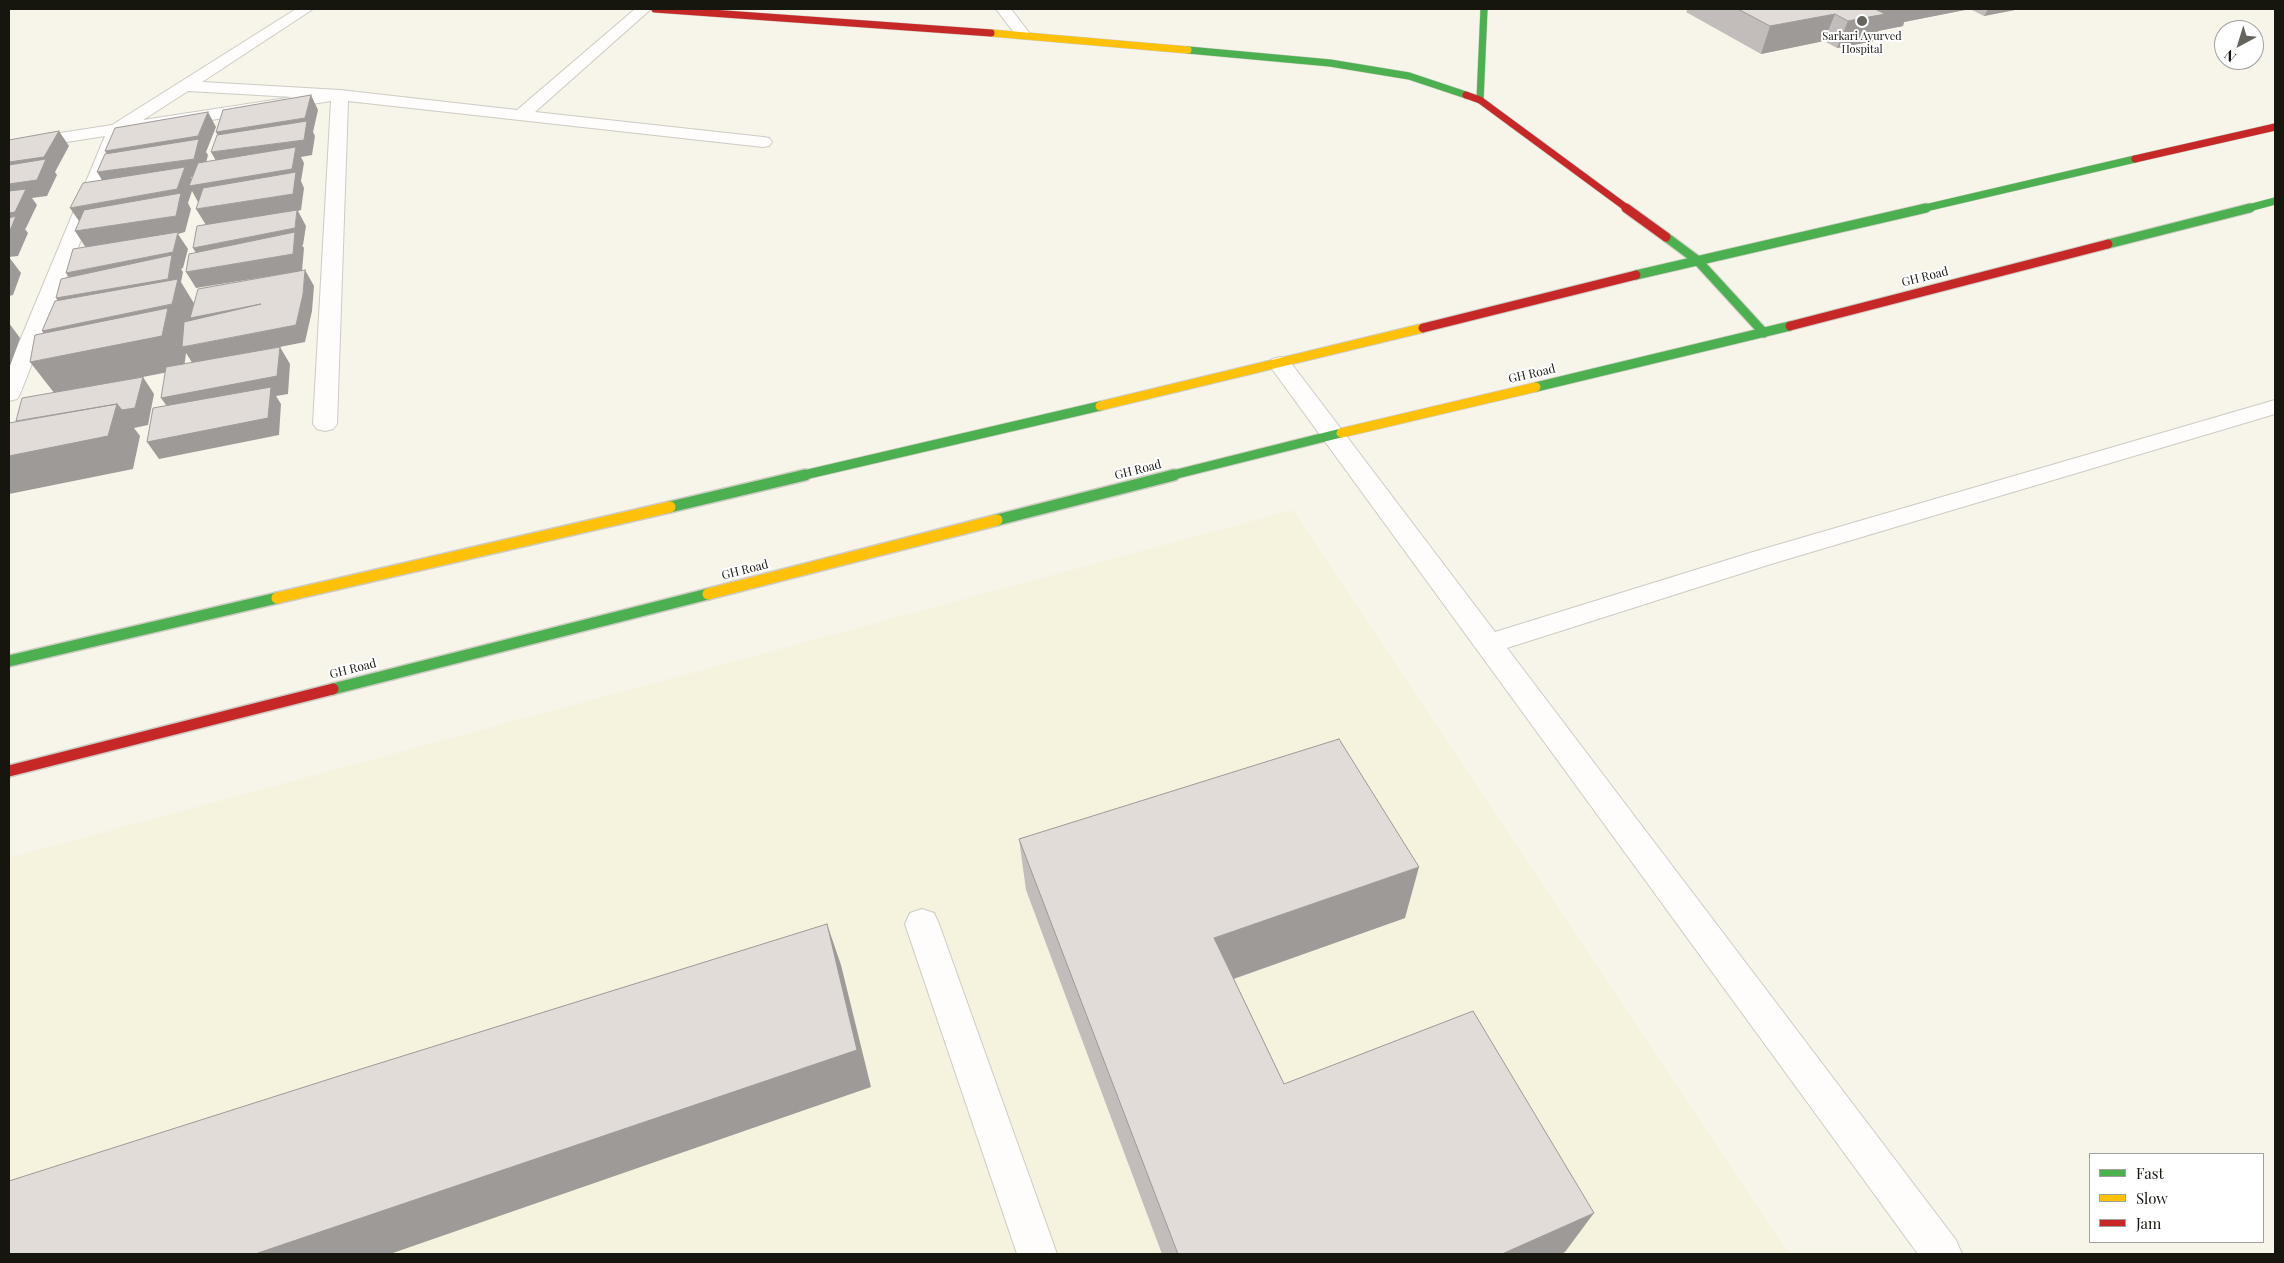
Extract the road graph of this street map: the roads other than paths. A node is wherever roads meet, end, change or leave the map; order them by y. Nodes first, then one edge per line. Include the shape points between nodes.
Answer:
1 (306, 9) edge
2 (644, 9) edge
3 (655, 9) edge
4 (1003, 9) edge
5 (1484, 9) edge
6 (1023, 35) junction
7 (185, 86) junction
8 (340, 95) junction
9 (1480, 100) junction
10 (522, 114) junction
11 (2275, 127) edge
12 (116, 130) junction
13 (763, 142) dead end
14 (9, 146) edge
15 (2275, 201) edge
16 (1697, 260) junction
17 (1764, 333) junction
18 (1280, 364) junction
19 (9, 394) edge
20 (2275, 407) edge
21 (325, 424) dead end
22 (1332, 435) junction
23 (1488, 644) junction
24 (9, 661) edge
25 (9, 771) edge
26 (922, 924) dead end
27 (1037, 1254) edge
28 (1942, 1254) edge

1 - 7 street
2 - 10 street
3 - 6 main road
4 - 6 street
5 - 9 main road
6 - 9 main road via 1330,63 1408,76
7 - 8 street
7 - 12 street
8 - 10 street
8 - 12 street
8 - 21 street
9 - 16 main road
10 - 13 street
11 - 16 main road
12 - 14 street
12 - 19 street
15 - 17 main road, GH Road
16 - 17 main road
16 - 18 main road
17 - 22 main road, GH Road
18 - 22 street
18 - 24 main road
20 - 23 street via 1762,558
22 - 23 street
22 - 25 main road, GH Road
23 - 28 street
26 - 27 street

